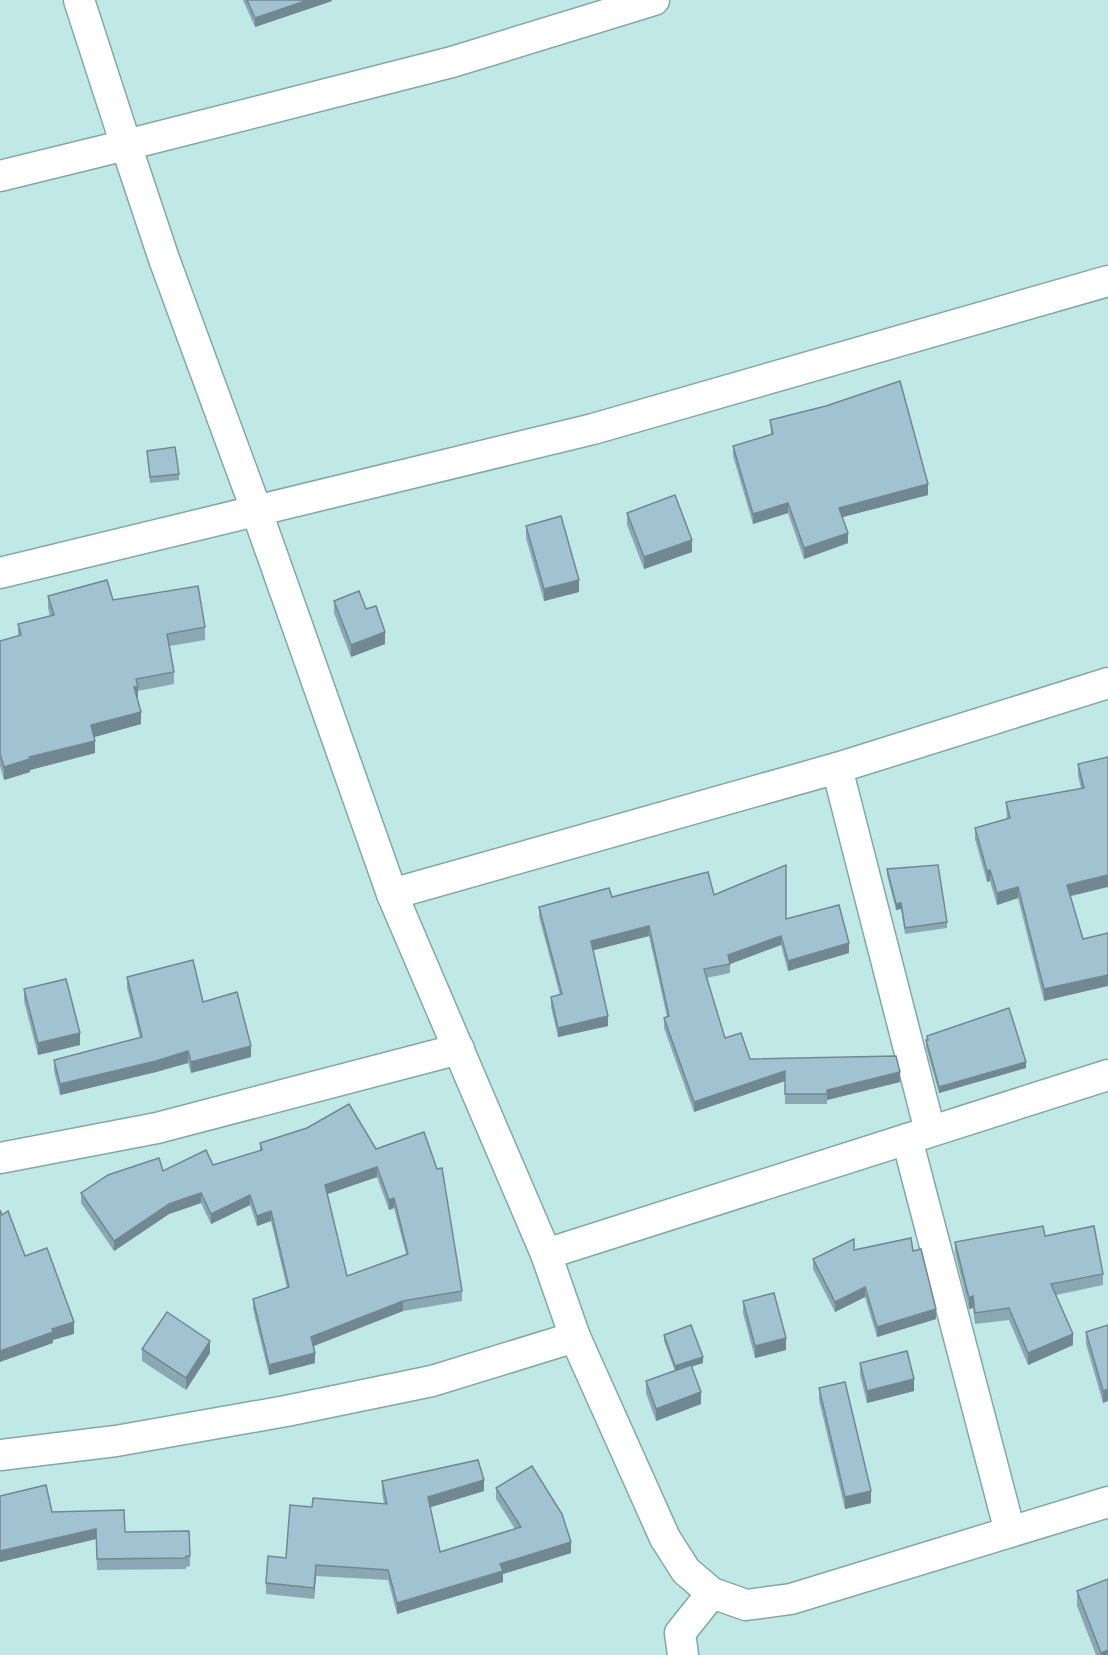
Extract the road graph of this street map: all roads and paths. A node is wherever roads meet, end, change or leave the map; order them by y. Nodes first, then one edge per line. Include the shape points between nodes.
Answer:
1 (79, 0) edge
2 (654, 0) edge
3 (578, 12) edge
4 (126, 145) junction
5 (0, 176) edge
6 (1108, 281) edge
7 (257, 512) junction
8 (0, 573) edge
9 (1108, 683) edge
10 (837, 768) junction
11 (392, 894) junction
12 (459, 1049) junction
13 (1108, 1075) edge
14 (918, 1135) junction
15 (0, 1158) edge
16 (546, 1254) junction
17 (575, 1337) junction
18 (0, 1455) edge
19 (1108, 1502) edge
20 (1010, 1532) junction
21 (712, 1593) junction
22 (683, 1655) edge

1 - 4 street
2 - 3 street
3 - 4 street via 452,62
4 - 5 street
4 - 7 street
6 - 7 street via 592,429
7 - 8 street
7 - 11 street
9 - 10 street
10 - 11 street
10 - 14 street
11 - 12 street
12 - 15 street via 157,1128
12 - 16 street
13 - 14 street
14 - 16 street
14 - 20 street
16 - 17 street
17 - 18 street via 432,1381 286,1411 116,1442
17 - 21 street via 665,1538 686,1571
19 - 20 street
20 - 21 street via 791,1599 746,1605
21 - 22 street via 680,1633

